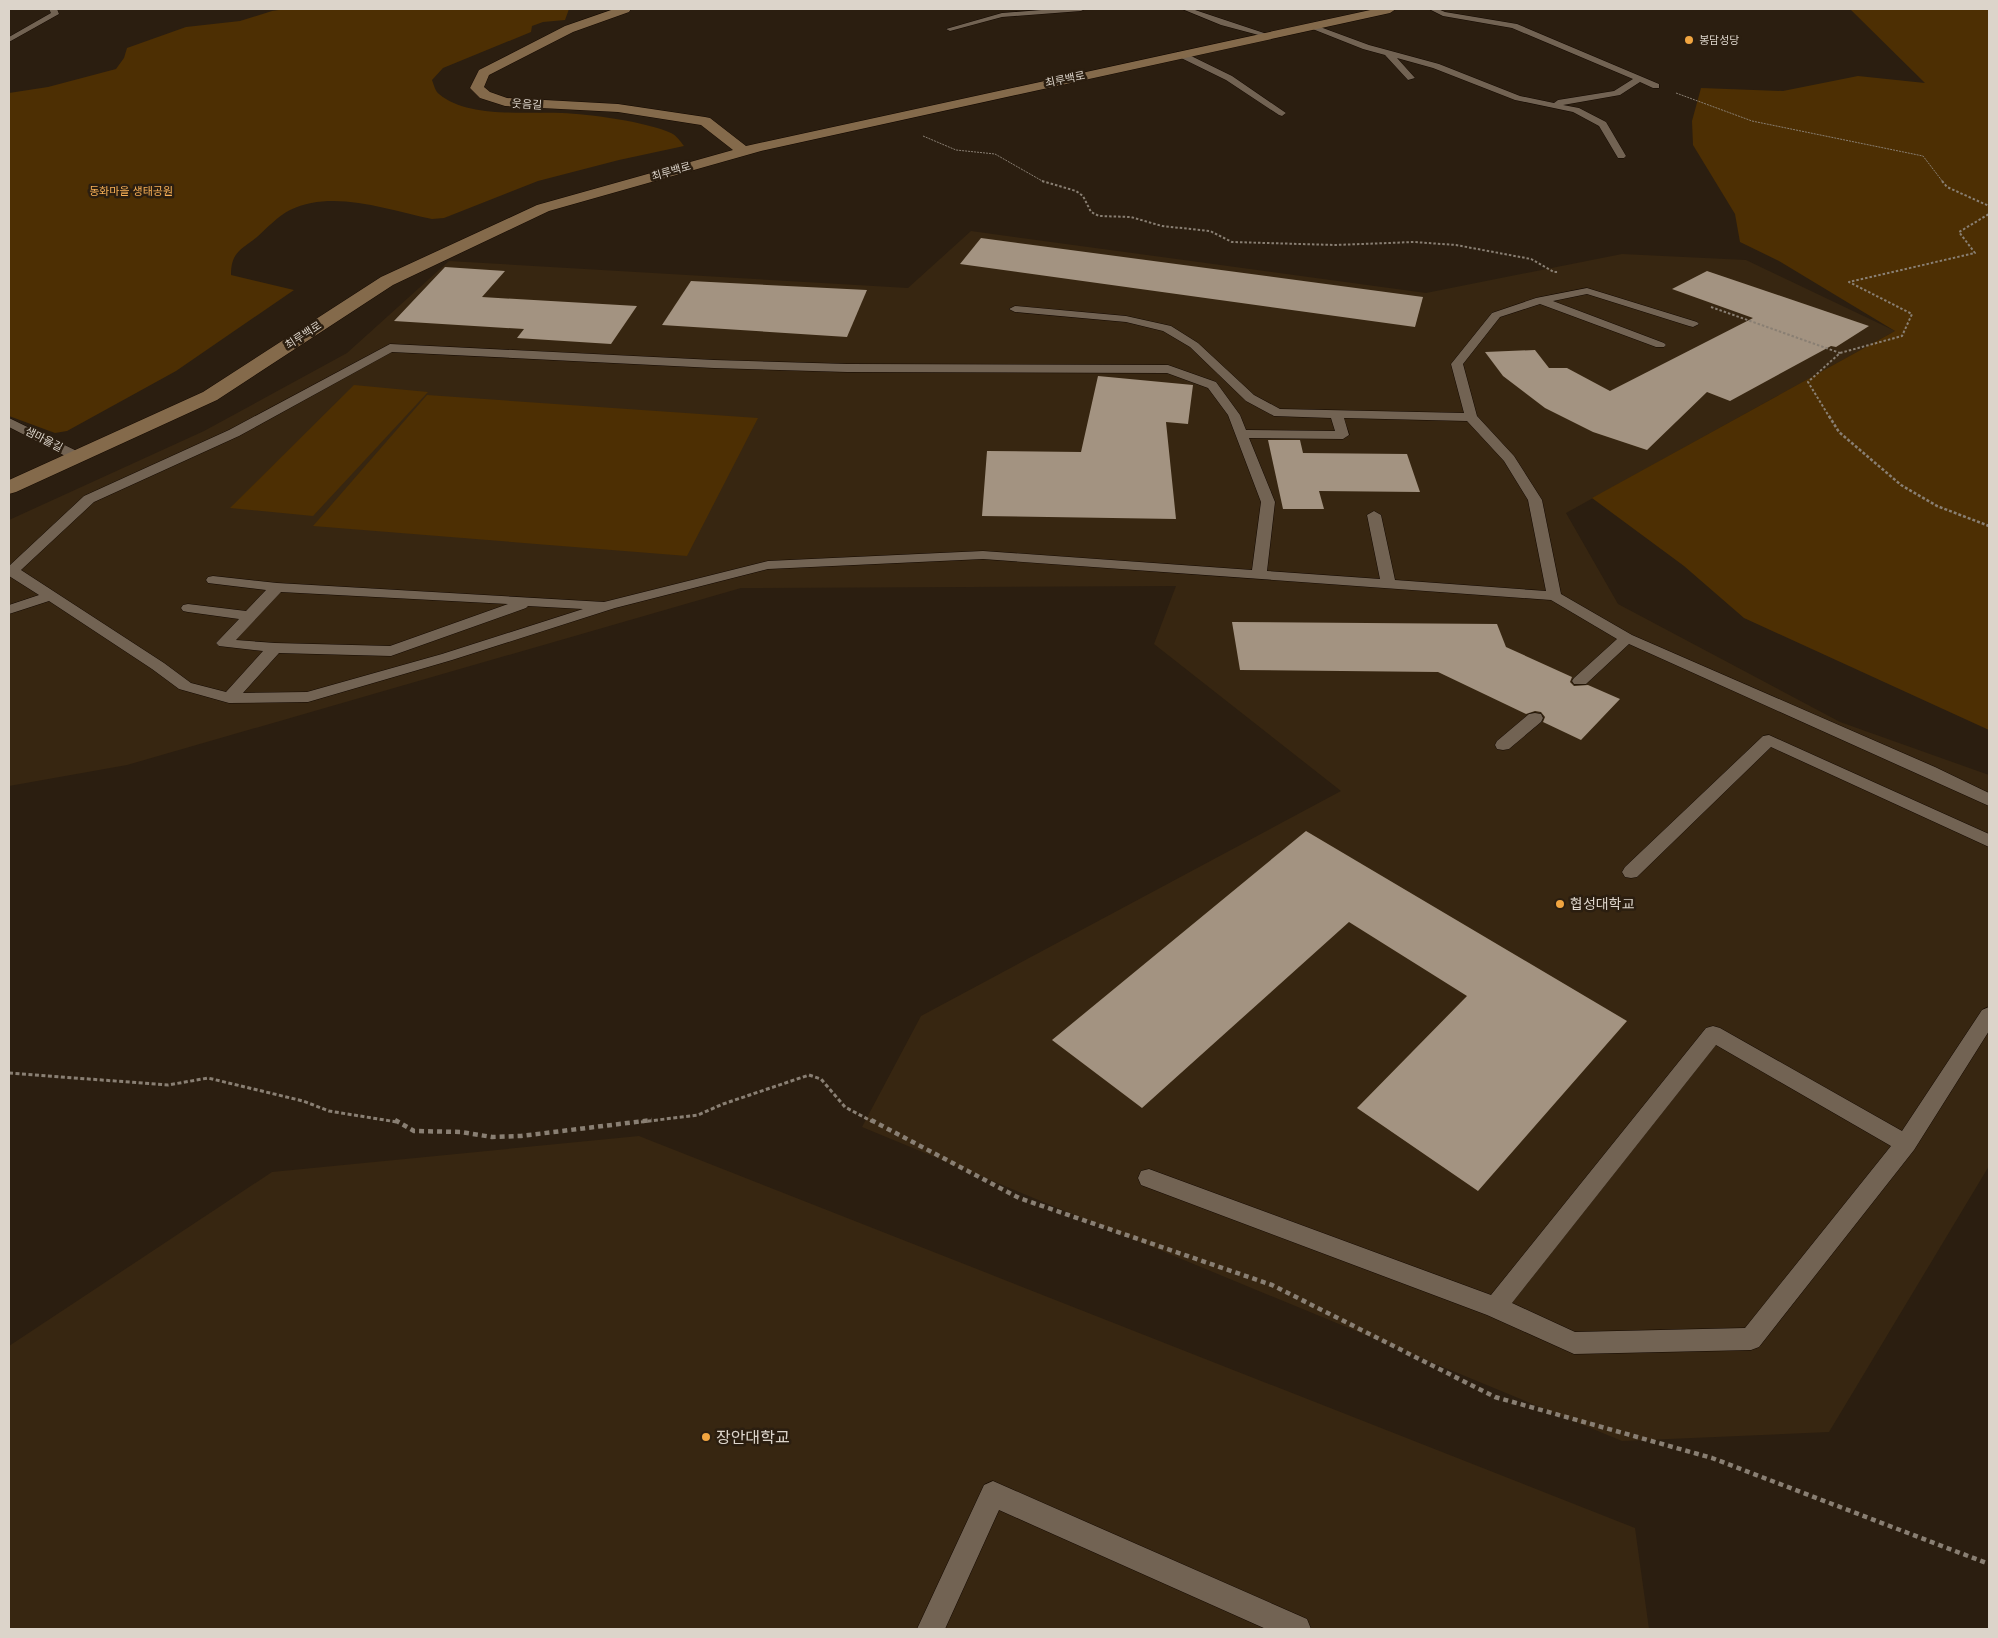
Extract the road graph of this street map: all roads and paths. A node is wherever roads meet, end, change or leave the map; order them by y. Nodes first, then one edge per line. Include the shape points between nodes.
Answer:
1 (53, 9) edge
2 (625, 9) edge
3 (1081, 9) edge
4 (1186, 9) edge
5 (1390, 9) edge
6 (1433, 9) edge
7 (1309, 26) junction
8 (950, 29) dead end
9 (1266, 35) junction
10 (9, 40) edge
11 (1180, 54) junction
12 (1389, 54) junction
13 (1412, 78) dead end
14 (1639, 79) junction
15 (1656, 86) joint
16 (1548, 105) junction
17 (1282, 113) dead end
18 (891, 117) junction
19 (744, 151) junction
20 (1621, 156) dead end
21 (1989, 206) edge
22 (1989, 214) edge
23 (1563, 271) dead end
24 (1540, 300) junction
25 (1703, 304) dead end
26 (1015, 308) dead end
27 (1693, 324) dead end
28 (1660, 345) dead end
29 (1840, 354) junction
30 (1337, 416) junction
31 (1471, 416) junction
32 (9, 422) edge
33 (1241, 434) junction
34 (78, 457) junction
35 (9, 488) edge
36 (1374, 515) dead end
37 (1989, 526) edge
38 (10, 572) edge
39 (1259, 574) junction
40 (213, 580) dead end
41 (1388, 583) junction
42 (277, 587) junction
43 (50, 596) junction
44 (1554, 596) junction
45 (529, 603) junction
46 (610, 606) junction
47 (188, 608) dead end
48 (9, 610) edge
49 (250, 616) junction
50 (1628, 638) junction
51 (274, 648) junction
52 (1580, 681) dead end
53 (229, 698) junction
54 (1535, 718) dead end
55 (1503, 745) dead end
56 (1989, 800) edge
57 (1989, 841) edge
58 (1632, 872) dead end
59 (1989, 1015) edge
60 (9, 1073) edge
61 (1906, 1144) junction
62 (1149, 1178) dead end
63 (1495, 1307) junction
64 (1989, 1564) edge
65 (931, 1629) edge
66 (1297, 1629) edge

1 - 10 lane via 55,14
2 - 19 street, 웃음길 via 569,29 484,73 477,88 484,96 506,102 618,108 705,121
3 - 8 lane via 1002,15
4 - 9 lane
5 - 7 street, 최루백로
6 - 14 lane via 1443,14 1514,26
7 - 9 street, 최루백로
7 - 12 lane
9 - 11 street, 최루백로
11 - 17 lane via 1229,78
11 - 18 street, 최루백로
12 - 13 lane
12 - 16 lane via 1436,66 1518,98
14 - 15 lane
14 - 16 lane via 1617,93
15 - 21 path via 1752,121 1924,156 1947,188
16 - 20 lane via 1576,110 1603,124
18 - 19 street, 최루백로
18 - 23 path via 934,142 956,150 995,154 1046,183 1076,191 1083,196 1091,212 1099,216 1131,217 1162,226 1210,231 1232,242 1456,245 1531,258 1554,272
19 - 34 street, 최루백로 via 543,208 386,281 210,396
22 - 29 path via 1958,232 1975,253 1849,282 1912,314 1902,336
24 - 27 lane via 1587,291
24 - 28 lane
24 - 31 lane via 1496,315 1458,364
25 - 29 path
26 - 30 lane via 1126,319 1167,328 1194,345 1250,398 1278,413
29 - 37 path via 1808,382 1839,432 1901,485 1937,506
30 - 31 lane
30 - 33 lane via 1343,435
31 - 44 lane via 1509,459 1535,500
32 - 34 lane, 샘마을길
33 - 38 lane via 1234,415 1212,385 1168,369 847,368 390,348 234,433 89,499
33 - 39 lane via 1268,502
34 - 35 street, 최루백로
36 - 41 lane
38 - 43 lane
39 - 41 lane
39 - 46 lane via 983,555 768,565
40 - 42 lane
41 - 44 lane
42 - 45 lane
42 - 49 lane
43 - 48 lane
43 - 53 lane via 185,686
44 - 50 lane
45 - 46 lane
45 - 51 lane via 391,651
46 - 53 lane via 308,697
47 - 49 lane
49 - 51 lane via 224,643
50 - 52 lane
50 - 56 lane
51 - 53 lane
54 - 55 lane
57 - 58 lane via 1768,740
59 - 61 lane
60 - 64 path via 168,1086 208,1078 329,1111 394,1120 414,1132 462,1132 492,1137 698,1115 808,1075 821,1079 845,1107 1019,1198 1272,1285 1495,1397 1712,1458
61 - 63 lane via 1751,1339 1574,1343
61 - 63 lane via 1713,1034
62 - 63 lane
65 - 66 lane via 993,1494

